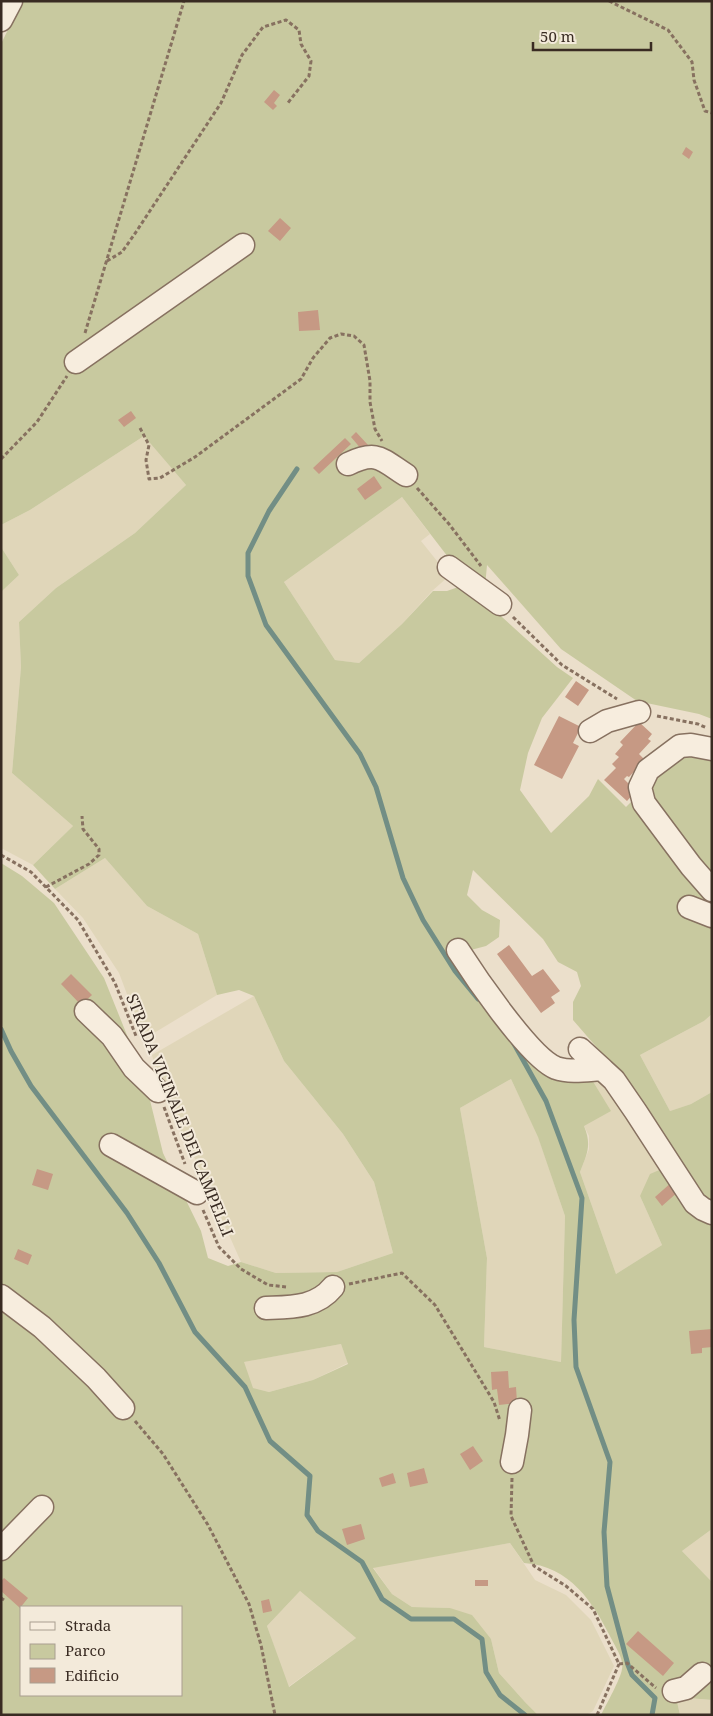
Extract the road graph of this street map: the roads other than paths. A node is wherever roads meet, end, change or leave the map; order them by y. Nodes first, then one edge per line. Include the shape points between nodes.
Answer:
1 (11, 1) edge
2 (1, 20) edge
3 (244, 245) dead end
4 (76, 362) road end
5 (348, 464) dead end
6 (406, 475) road end
7 (448, 567) dead end
8 (500, 604) road end
9 (639, 712) road end
10 (590, 731) dead end
11 (712, 749) edge
12 (712, 890) edge
13 (689, 907) dead end
14 (712, 916) edge
15 (458, 950) dead end
16 (86, 1011) dead end
17 (580, 1049) dead end
18 (602, 1069) junction
19 (158, 1091) road end
20 (111, 1145) dead end
21 (197, 1193) road end
22 (712, 1213) edge
23 (333, 1286) road end
24 (1, 1296) edge
25 (266, 1308) dead end
26 (123, 1408) road end
27 (520, 1410) dead end
28 (512, 1462) road end
29 (42, 1507) dead end
30 (1, 1549) edge
31 (702, 1674) dead end
32 (674, 1691) road end

1 - 2 street
3 - 4 street
5 - 6 street via 364,457 377,457
7 - 8 street
9 - 10 street via 607,721
11 - 12 street via 680,746 648,770 640,786 644,803
13 - 14 street
15 - 18 street via 534,1051 555,1068
16 - 19 street via 112,1036 134,1068
17 - 18 street
18 - 22 street via 614,1080 695,1203
20 - 21 street
23 - 25 street via 326,1296 300,1306
24 - 26 street via 42,1327
27 - 28 street
29 - 30 street
31 - 32 street via 686,1688

